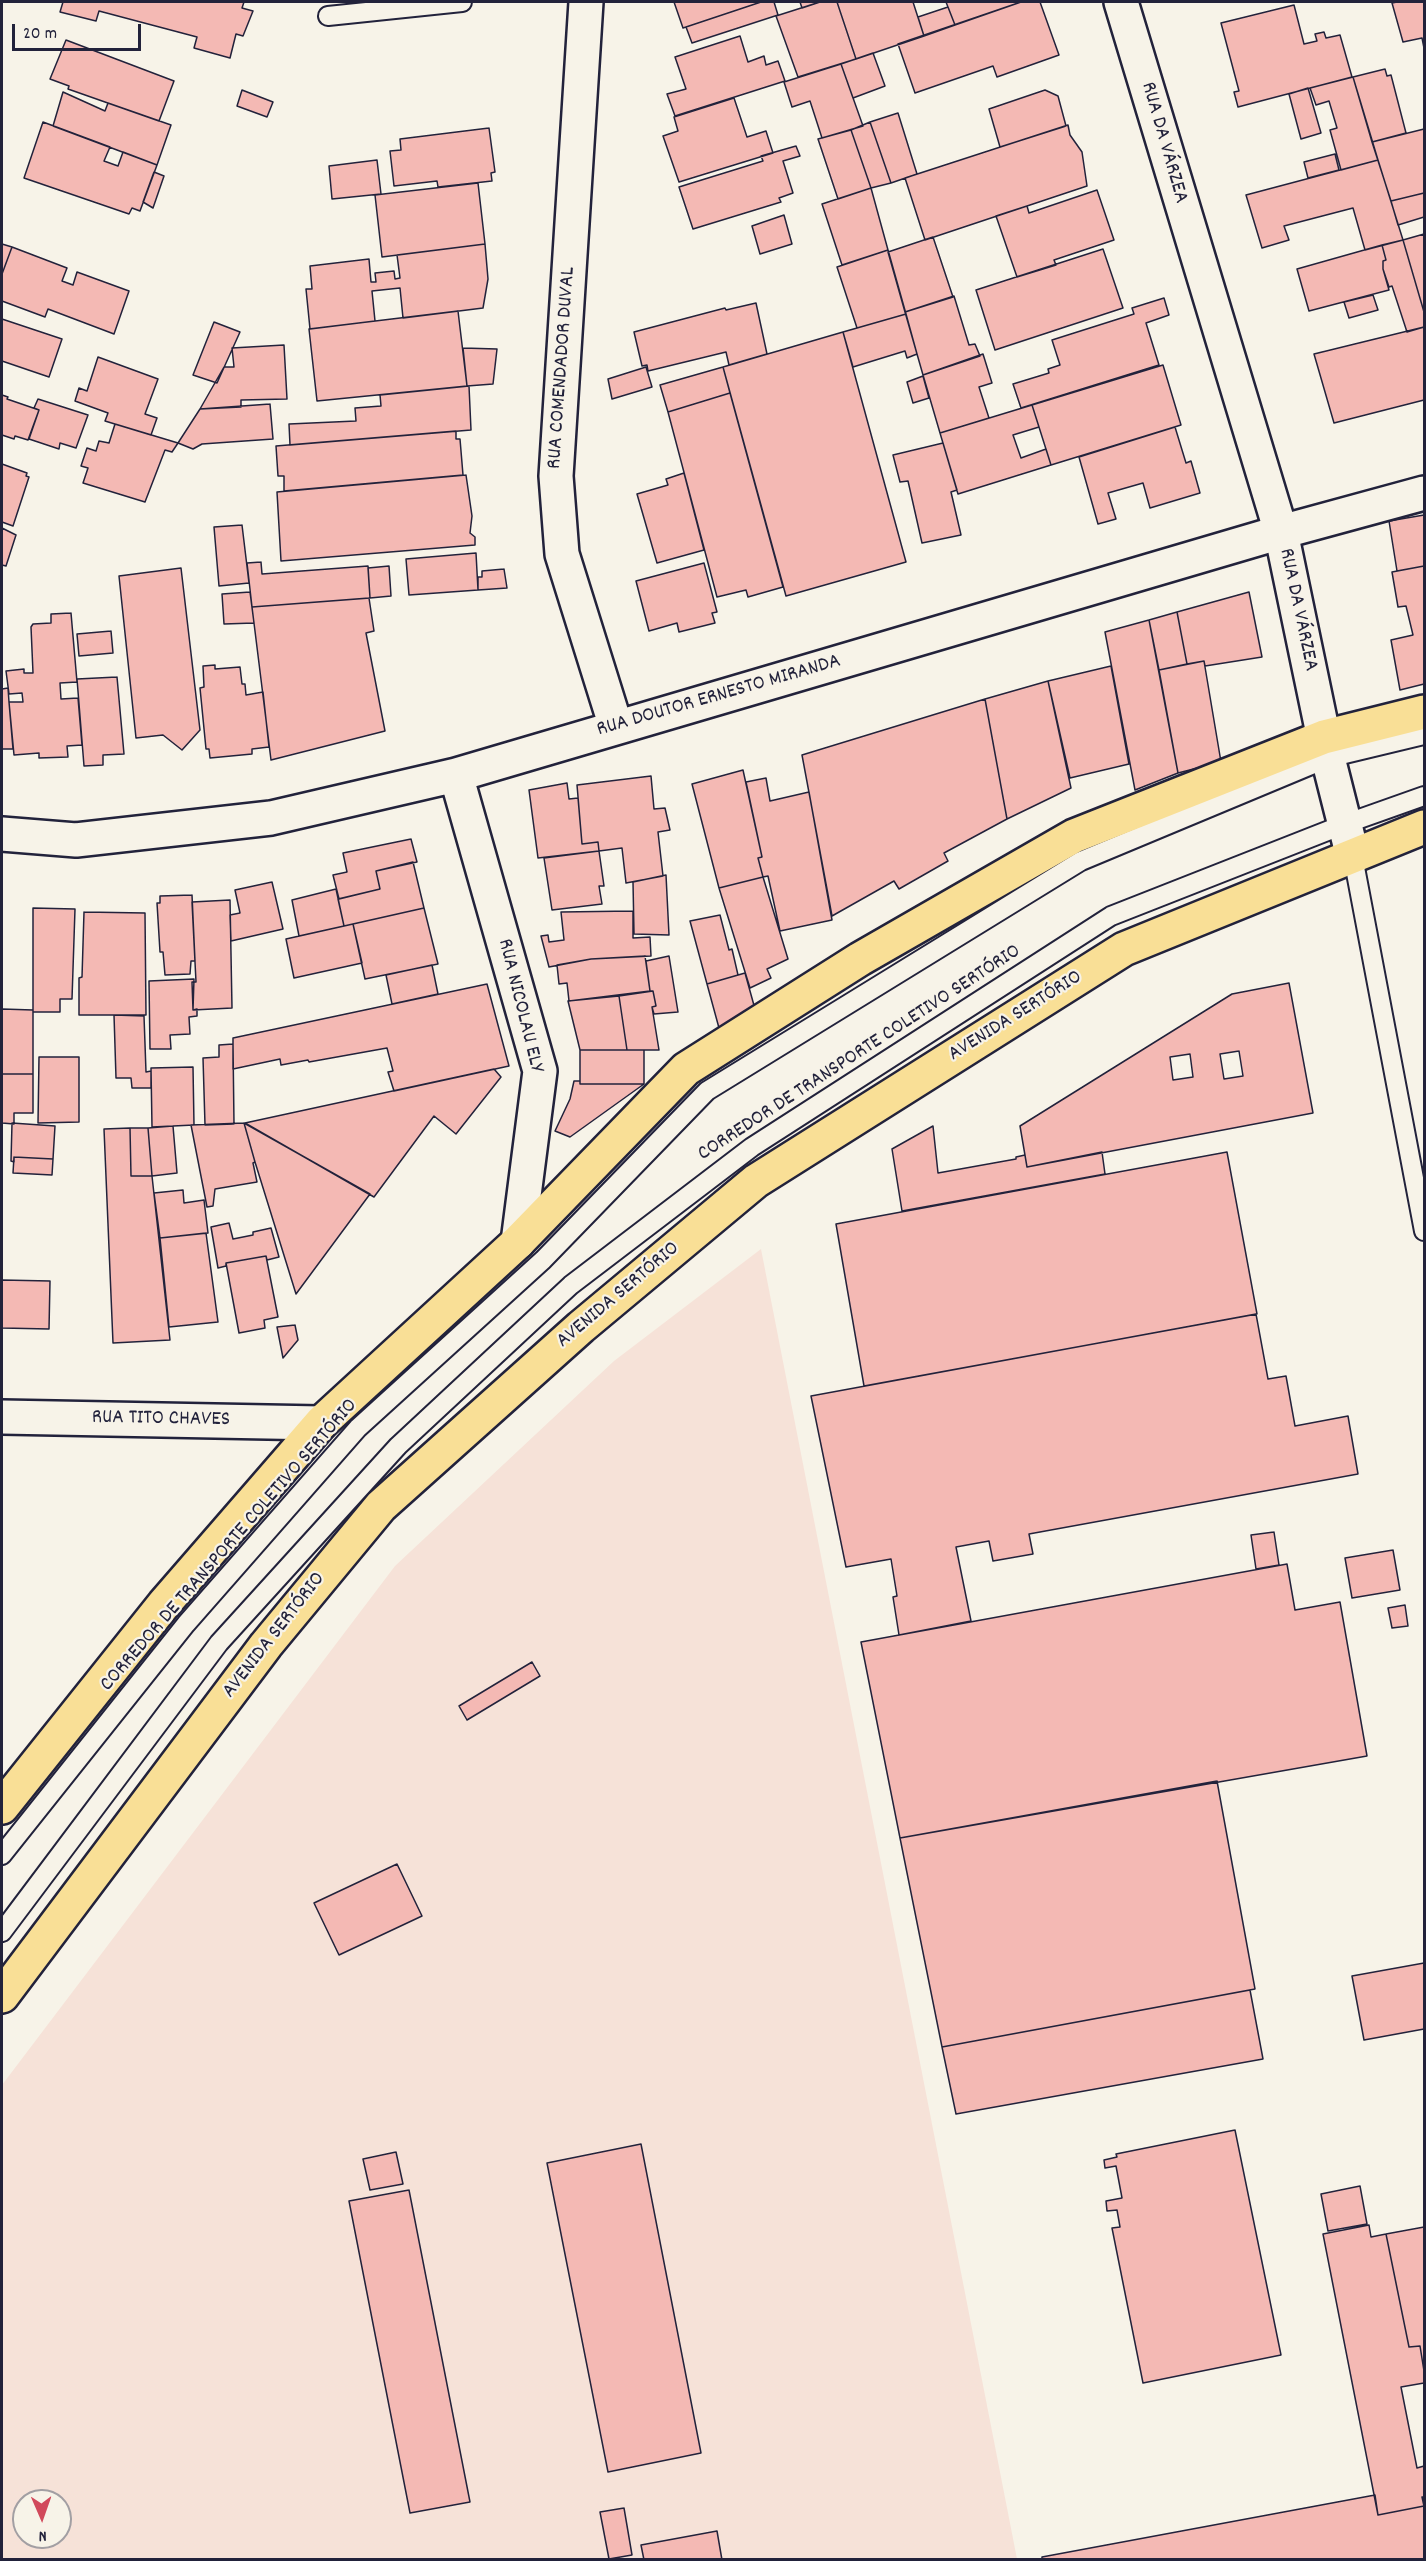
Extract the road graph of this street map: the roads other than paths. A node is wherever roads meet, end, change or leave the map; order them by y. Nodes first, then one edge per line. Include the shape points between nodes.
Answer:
1 (462, 2) edge
2 (586, 2) edge
3 (1121, 2) edge
4 (328, 16) dead end
5 (1425, 493) edge
6 (1281, 532) junction
7 (1425, 712) edge
8 (616, 727) junction
9 (1425, 735) edge
10 (1326, 747) junction
11 (456, 775) junction
12 (1425, 796) edge
13 (1345, 824) junction
14 (1425, 827) edge
15 (2, 834) edge
16 (1353, 857) junction
17 (1425, 1231) edge
18 (518, 1242) junction
19 (2, 1417) edge
20 (321, 1424) junction
21 (358, 1428) junction
22 (2, 1807) edge
23 (2, 1855) edge
24 (2, 1932) edge
25 (2, 1996) edge

1 - 4 lane
2 - 8 street, RUA COMENDADOR DUVAL via 556,476 562,554
3 - 6 street, RUA DA VÁRZEA
5 - 6 street, RUA DOUTOR ERNESTO MIRANDA
6 - 8 street, RUA DOUTOR ERNESTO MIRANDA
6 - 10 street, RUA DA VÁRZEA
7 - 10 main road
8 - 11 street, RUA DOUTOR ERNESTO MIRANDA
9 - 10 lane, CORREDOR DE TRANSPORTE COLETIVO SERTÓRIO
10 - 13 street, RUA DA VÁRZEA
10 - 18 main road via 1074,836 850,965 686,1069
10 - 21 lane, CORREDOR DE TRANSPORTE COLETIVO SERTÓRIO via 1081,861 707,1092 543,1260
11 - 15 street, RUA DOUTOR ERNESTO MIRANDA via 271,818 76,840
11 - 18 street, RUA NICOLAU ELY via 540,1071
12 - 13 lane, CORREDOR DE TRANSPORTE COLETIVO SERTÓRIO
13 - 16 street, RUA DA VÁRZEA
13 - 24 lane, CORREDOR DE TRANSPORTE COLETIVO SERTÓRIO via 1111,916 752,1147 570,1285 398,1446 219,1643
14 - 16 main road, AVENIDA SERTÓRIO
16 - 17 lane, RUA DA VÁRZEA
16 - 25 main road, AVENIDA SERTÓRIO via 1125,949 756,1181 581,1327 381,1506 266,1645
18 - 20 main road
19 - 20 street, RUA TITO CHAVES
20 - 21 lane
20 - 22 main road via 164,1604
21 - 23 lane, CORREDOR DE TRANSPORTE COLETIVO SERTÓRIO via 186,1624

